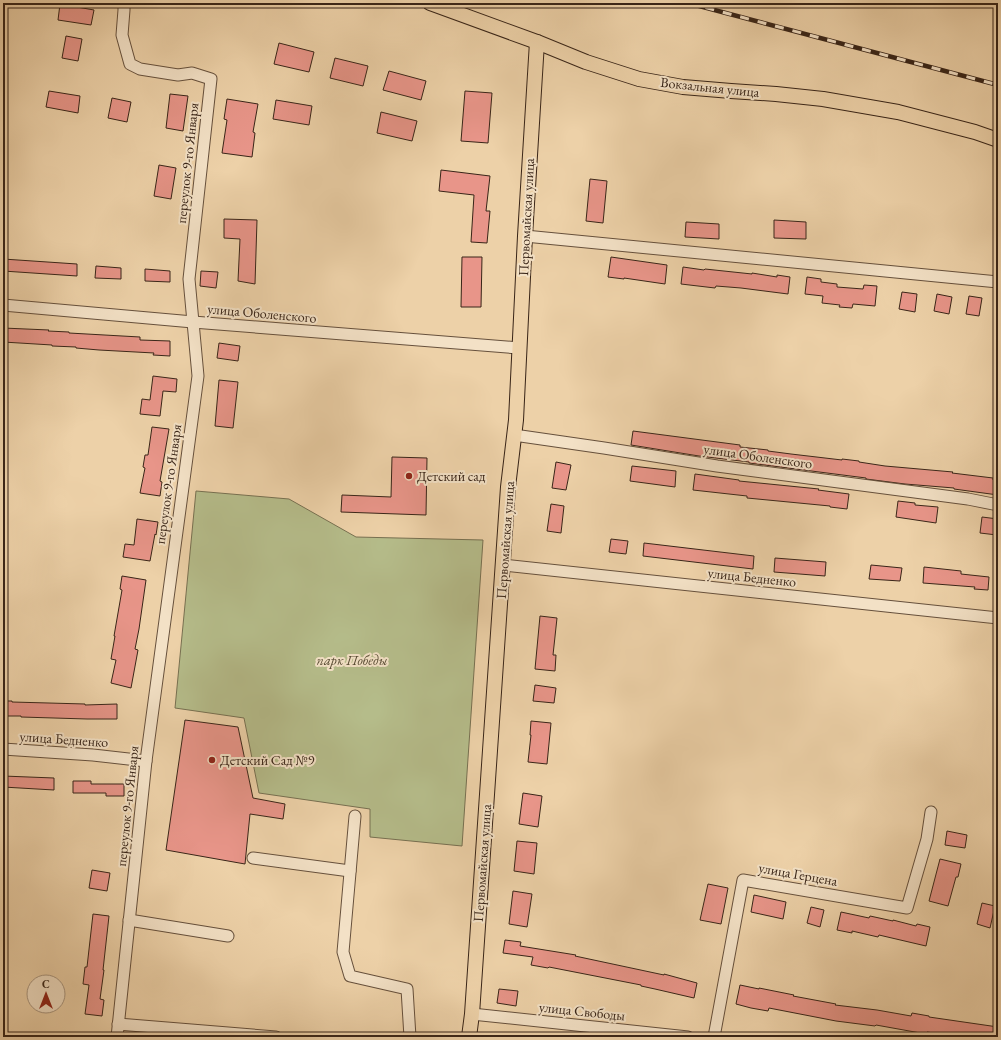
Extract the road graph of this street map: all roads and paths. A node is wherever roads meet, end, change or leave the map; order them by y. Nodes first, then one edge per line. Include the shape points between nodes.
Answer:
1 (124, 3) edge
2 (430, 3) edge
3 (537, 42) junction
4 (998, 140) edge
5 (525, 236) junction
6 (998, 282) edge
7 (3, 305) edge
8 (193, 322) junction
9 (519, 348) junction
10 (514, 435) junction
11 (998, 505) edge
12 (503, 565) junction
13 (998, 618) edge
14 (3, 749) edge
15 (146, 761) junction
16 (931, 812) dead end
17 (355, 816) dead end
18 (253, 858) dead end
19 (350, 871) junction
20 (129, 920) junction
21 (228, 936) dead end
22 (472, 1014) junction
23 (118, 1024) junction
24 (117, 1037) edge
25 (276, 1037) edge
26 (410, 1037) edge
27 (469, 1037) edge
28 (688, 1037) edge
29 (714, 1037) edge

1 - 8 street, переулок 9-го Января via 122,35 130,64 140,69 178,74 192,73 211,79 189,280
2 - 3 main road, Вокзальная улица
3 - 4 main road, Вокзальная улица via 586,62 639,79 683,87 823,99 898,112
3 - 5 main road, Первомайская улица
5 - 6 street
5 - 9 main road, Первомайская улица
7 - 8 street, улица Оболенского
8 - 9 street, улица Оболенского
8 - 15 street, переулок 9-го Января via 198,376
9 - 10 main road, Первомайская улица
10 - 11 street, улица Оболенского
10 - 12 main road, Первомайская улица
12 - 13 street, улица Бедненко
12 - 22 main road, Первомайская улица
14 - 15 street, улица Бедненко
15 - 20 street, переулок 9-го Января
16 - 29 street, улица Герцена via 927,839 907,908 743,880
17 - 19 street
18 - 19 street
19 - 26 street via 343,952 350,976 407,989
20 - 21 street
20 - 23 street, переулок 9-го Января
22 - 27 main road, Первомайская улица
22 - 28 street, улица Свободы
23 - 24 street, переулок 9-го Января
23 - 25 street

